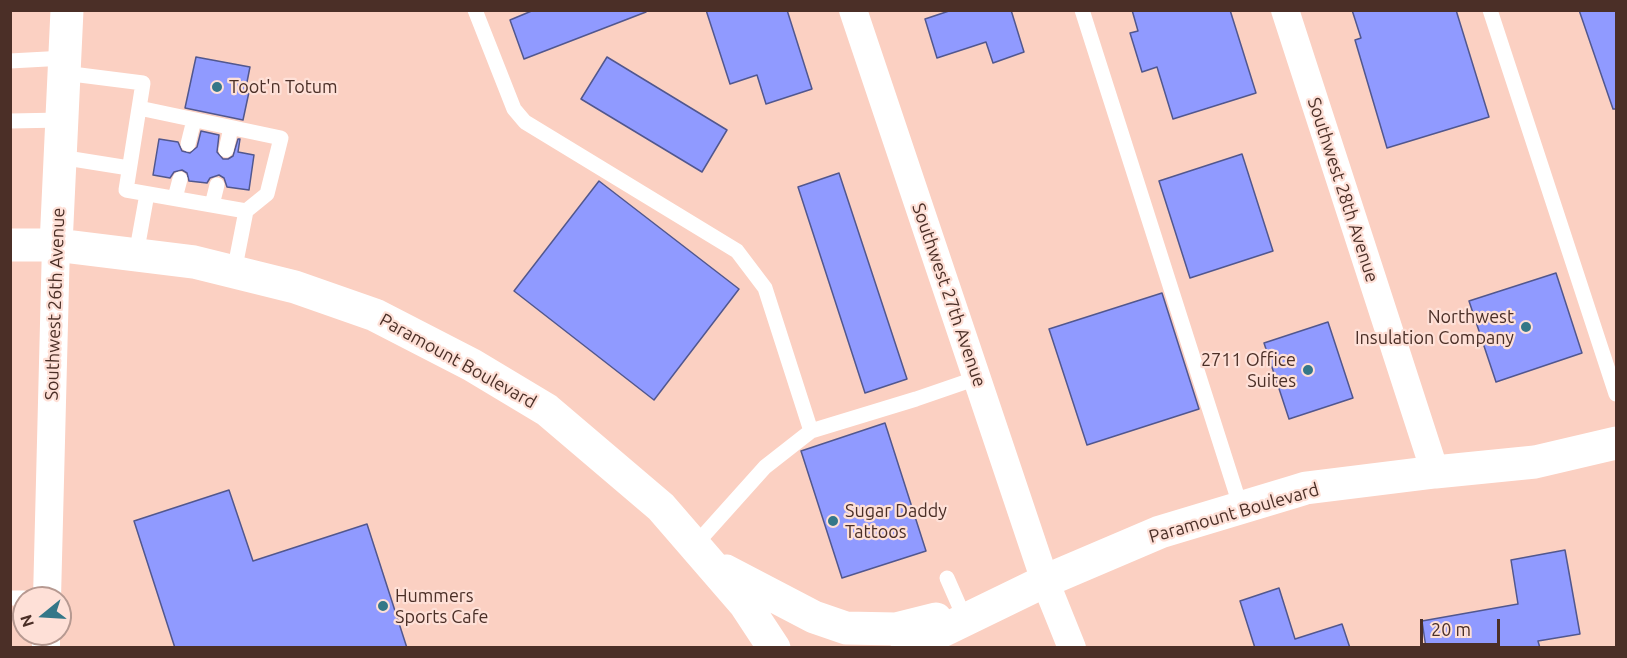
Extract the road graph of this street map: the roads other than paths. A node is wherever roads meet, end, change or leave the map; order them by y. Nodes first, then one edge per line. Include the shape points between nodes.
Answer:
1 (67, 10) edge
2 (475, 10) edge
3 (853, 10) edge
4 (1082, 10) edge
5 (1285, 10) edge
6 (1490, 10) edge
7 (10, 61) edge
8 (64, 66) junction
9 (139, 108) junction
10 (62, 120) junction
11 (194, 120) junction
12 (10, 122) edge
13 (231, 128) junction
14 (188, 144) dead end
15 (226, 150) dead end
16 (60, 157) junction
17 (129, 168) junction
18 (180, 179) dead end
19 (217, 185) dead end
20 (147, 194) junction
21 (174, 198) junction
22 (212, 205) junction
23 (246, 211) junction
24 (10, 244) edge
25 (56, 244) junction
26 (136, 255) junction
27 (234, 272) junction
28 (977, 378) junction
29 (1617, 394) edge
30 (811, 431) junction
31 (1617, 443) edge
32 (1436, 471) junction
33 (1241, 508) junction
34 (702, 554) junction
35 (948, 578) dead end
36 (1045, 580) junction
37 (47, 586) edge
38 (963, 616) junction
39 (911, 646) edge
40 (774, 648) edge
41 (1072, 648) edge

1 - 8 main road, Southwest 26th Avenue
2 - 30 lane via 514,109 525,122 737,251 765,288
3 - 28 street, Southwest 27th Avenue
4 - 33 lane
5 - 32 street, Southwest 28th Avenue
6 - 29 lane
7 - 8 lane
8 - 9 lane via 143,83
8 - 10 main road, Southwest 26th Avenue
9 - 11 lane
9 - 17 lane
10 - 12 lane
10 - 16 main road, Southwest 26th Avenue
11 - 13 lane
11 - 14 lane
13 - 15 lane
13 - 23 lane via 281,138 267,194
16 - 17 lane
16 - 25 main road, Southwest 26th Avenue
17 - 20 lane via 126,190
18 - 21 lane
19 - 22 lane
20 - 21 lane
20 - 26 lane
21 - 22 lane
22 - 23 lane
23 - 27 lane
24 - 25 main road, Paramount Boulevard
25 - 26 main road, Paramount Boulevard
25 - 37 street, Southwest 26th Avenue
26 - 27 main road, Paramount Boulevard via 194,262
27 - 34 main road, Paramount Boulevard via 375,315 472,365 547,410 661,507
28 - 30 lane
28 - 36 street, Southwest 27th Avenue
30 - 34 lane via 765,468
31 - 32 main road, Paramount Boulevard via 1535,462
32 - 33 main road, Paramount Boulevard via 1306,488
33 - 36 main road, Paramount Boulevard via 1160,532
34 - 38 main road via 814,617 846,628 896,629
34 - 40 main road, Paramount Boulevard via 745,604
35 - 38 lane
36 - 38 main road, Paramount Boulevard
36 - 41 street, Southwest 27th Avenue
38 - 39 main road, Paramount Boulevard

